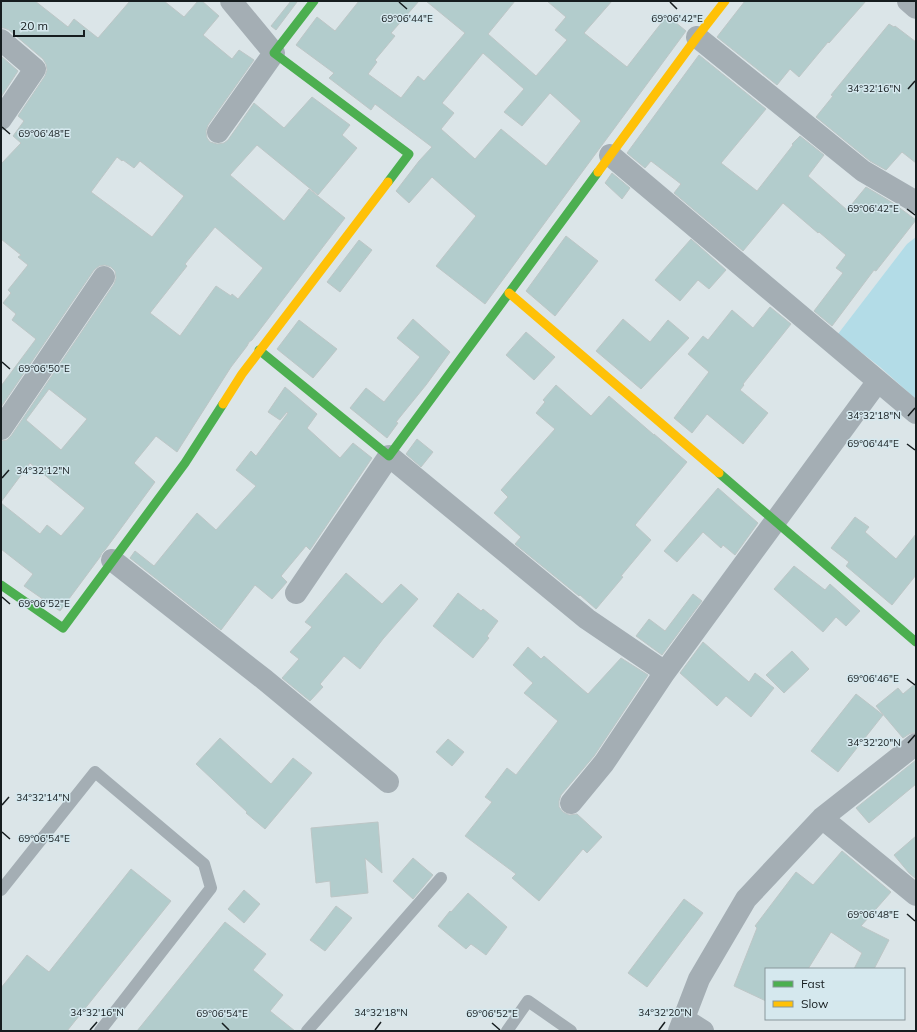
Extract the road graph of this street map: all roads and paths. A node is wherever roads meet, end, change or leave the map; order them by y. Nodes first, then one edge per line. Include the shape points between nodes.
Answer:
1 (231, 1) edge
2 (314, 1) edge
3 (725, 1) edge
4 (908, 1) edge
5 (916, 8) edge
6 (697, 37) junction
7 (1, 40) edge
8 (274, 53) junction
9 (1, 119) edge
10 (218, 132) dead end
11 (610, 155) junction
12 (916, 202) edge
13 (104, 278) dead end
14 (509, 294) junction
15 (260, 350) junction
16 (878, 381) junction
17 (916, 413) edge
18 (1, 429) edge
19 (389, 456) junction
20 (775, 521) junction
21 (112, 560) junction
22 (1, 585) edge
23 (296, 593) dead end
24 (916, 642) edge
25 (665, 672) junction
26 (916, 744) edge
27 (388, 782) dead end
28 (571, 803) dead end
29 (822, 818) junction
30 (441, 878) dead end
31 (1, 890) edge
32 (916, 895) edge
33 (681, 1025) edge
34 (100, 1031) edge
35 (307, 1031) edge
36 (507, 1031) edge
37 (571, 1031) edge
38 (703, 1031) edge

1 - 8 street
2 - 8 street
3 - 6 street
4 - 5 street
6 - 11 street
6 - 12 street via 863,171
7 - 9 street via 35,69
8 - 10 street
8 - 15 street via 409,154
11 - 14 street
11 - 16 street
13 - 18 street
14 - 19 street
14 - 20 street
15 - 19 street
15 - 21 street via 185,463
16 - 17 street
16 - 20 street
19 - 23 street
19 - 25 street via 586,619
20 - 24 street
20 - 25 street
21 - 22 street via 63,628
21 - 27 street via 265,680
25 - 28 street via 604,762
26 - 29 street
29 - 32 street
29 - 33 street via 746,899 699,979
30 - 35 lane
31 - 34 lane via 95,772 204,864 211,888
33 - 38 street
36 - 37 lane via 528,1001

